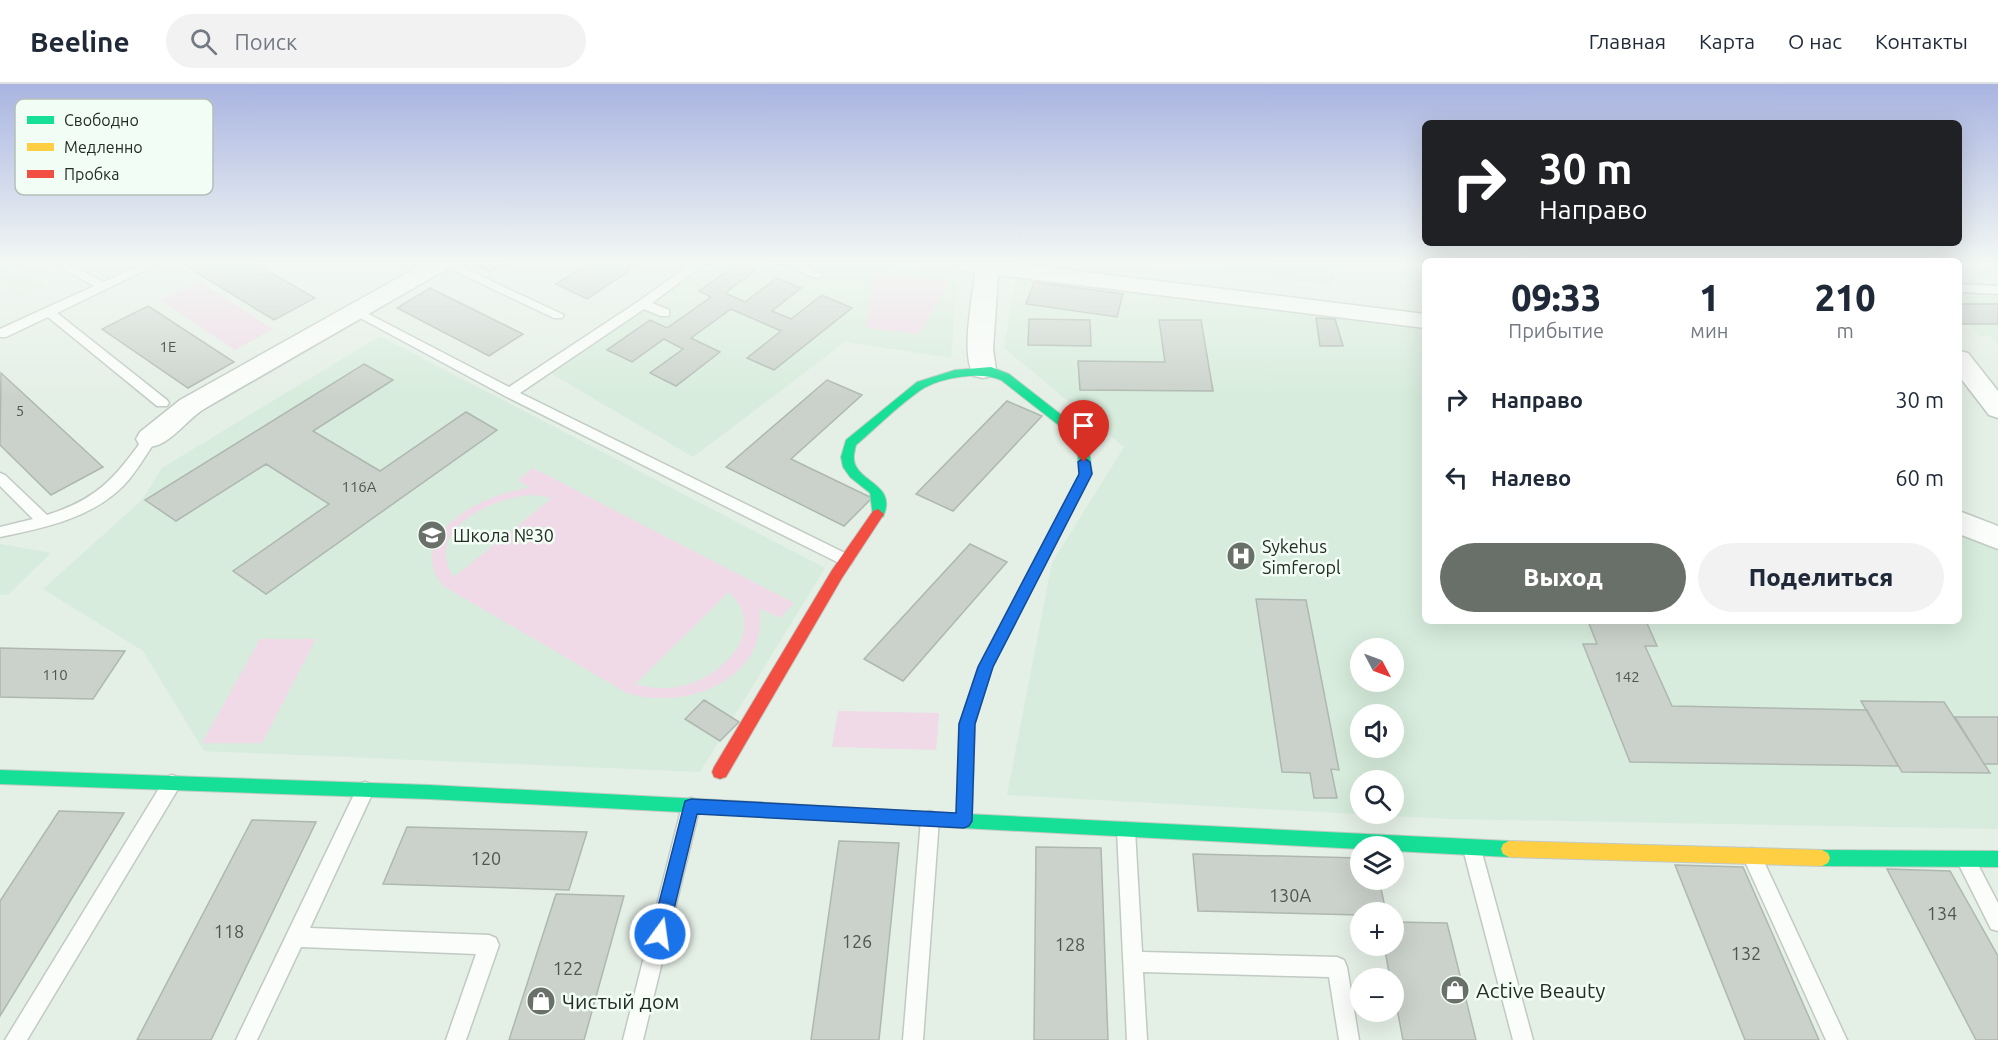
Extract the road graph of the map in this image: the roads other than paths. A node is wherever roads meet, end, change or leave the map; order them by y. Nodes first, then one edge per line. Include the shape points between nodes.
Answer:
1 (59, 309) edge
2 (364, 309) edge
3 (544, 309) edge
4 (635, 309) edge
5 (655, 309) edge
6 (979, 309) edge
7 (1324, 309) edge
8 (50, 313) junction
9 (357, 313) junction
10 (665, 313) dead end
11 (558, 315) dead end
12 (1422, 321) edge
13 (0, 333) edge
14 (1962, 363) edge
15 (983, 370) junction
16 (510, 393) junction
17 (162, 403) dead end
18 (1998, 409) edge
19 (150, 439) joint
20 (0, 478) edge
21 (45, 522) junction
22 (1962, 523) edge
23 (0, 532) edge
24 (1998, 538) edge
25 (846, 560) junction
26 (720, 772) dead end
27 (0, 777) edge
28 (172, 783) junction
29 (365, 790) junction
30 (691, 806) junction
31 (930, 819) junction
32 (964, 821) junction
33 (1126, 830) junction
34 (1472, 847) junction
35 (1752, 857) junction
36 (1964, 858) junction
37 (1998, 859) edge
38 (1998, 922) edge
39 (296, 937) junction
40 (1133, 962) junction
41 (15, 1040) edge
42 (246, 1040) edge
43 (456, 1040) edge
44 (633, 1040) edge
45 (913, 1040) edge
46 (1137, 1040) edge
47 (1349, 1040) edge
48 (1523, 1040) edge
49 (1837, 1040) edge

1 - 8 lane
2 - 9 street
3 - 11 lane
4 - 16 lane
5 - 10 lane
6 - 15 street
7 - 12 street
8 - 13 lane
8 - 17 lane
9 - 16 lane
9 - 19 street via 189,406
14 - 18 street
15 - 25 street via 941,377 921,385 850,443 845,452 849,472 871,485 880,503 878,514
15 - 32 street via 1005,377 1069,427 1083,449 1086,474 985,667 967,724
16 - 25 lane
19 - 21 lane via 115,486 82,509
20 - 21 lane
21 - 23 lane
22 - 24 street
25 - 26 street
27 - 28 street
28 - 29 street
28 - 41 lane
29 - 30 street
29 - 39 lane
30 - 31 street
30 - 44 lane
31 - 32 street
31 - 45 lane
32 - 33 street
33 - 34 street
33 - 40 lane
34 - 35 street
34 - 48 lane
35 - 36 street
35 - 49 lane
36 - 37 street
36 - 38 lane
39 - 42 lane
39 - 43 lane via 489,945
40 - 46 lane
40 - 47 lane via 1337,967

